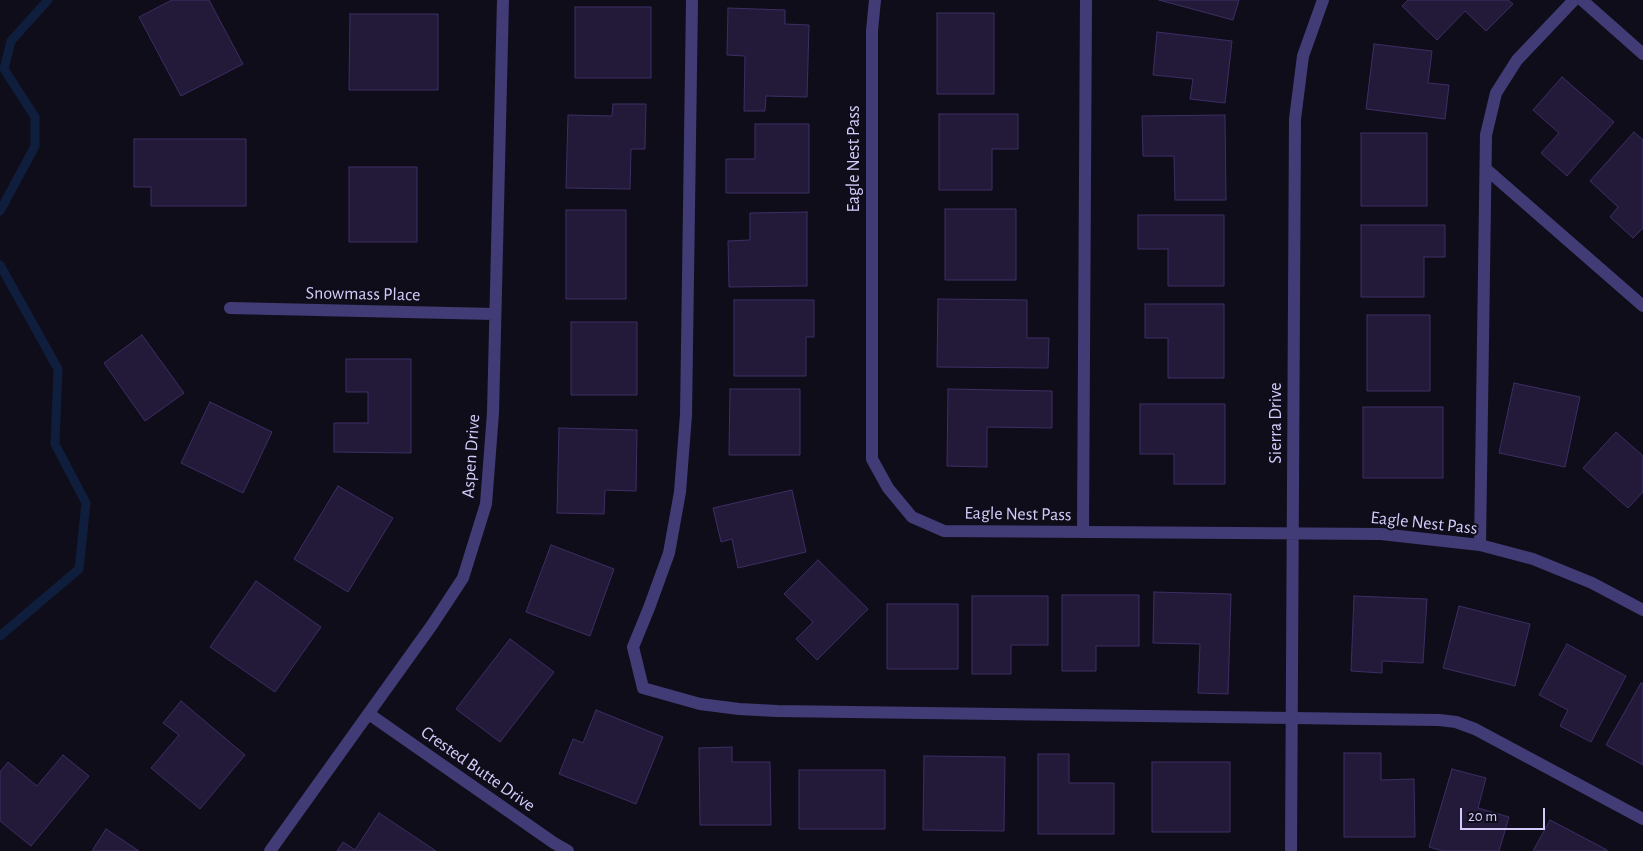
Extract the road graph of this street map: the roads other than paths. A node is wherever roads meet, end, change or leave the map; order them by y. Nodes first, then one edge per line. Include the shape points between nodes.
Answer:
1 (503, 0) edge
2 (692, 0) edge
3 (875, 0) edge
4 (1086, 0) edge
5 (1324, 0) edge
6 (1574, 0) edge
7 (1582, 0) edge
8 (1643, 54) edge
9 (1486, 168) junction
10 (1643, 306) edge
11 (230, 308) dead end
12 (494, 314) junction
13 (1083, 532) junction
14 (1293, 532) junction
15 (1480, 545) junction
16 (1643, 610) edge
17 (369, 714) junction
18 (1292, 719) junction
19 (1643, 818) edge
20 (270, 851) edge
21 (568, 851) edge
22 (1291, 851) edge

1 - 12 street, Aspen Drive
2 - 18 street via 686,415 680,492 669,553 633,647 644,688 700,704 739,710
3 - 13 street, Eagle Nest Pass via 872,31 872,459 888,488 912,517 944,531
4 - 13 street
5 - 14 street, Sierra Drive via 1302,56 1295,119
6 - 9 street via 1516,60 1496,93 1486,135
7 - 8 street
9 - 10 street
9 - 15 street
11 - 12 street, Snowmass Place
12 - 17 street, Aspen Drive via 493,413 484,514 463,578
13 - 14 street, Eagle Nest Pass
14 - 15 street, Eagle Nest Pass via 1381,534
14 - 18 street, Sierra Drive
15 - 16 street, Eagle Nest Pass via 1533,559 1592,583
17 - 20 street, Aspen Drive
17 - 21 street, Crested Butte Drive
18 - 19 street via 1456,722
18 - 22 street, Sierra Drive

